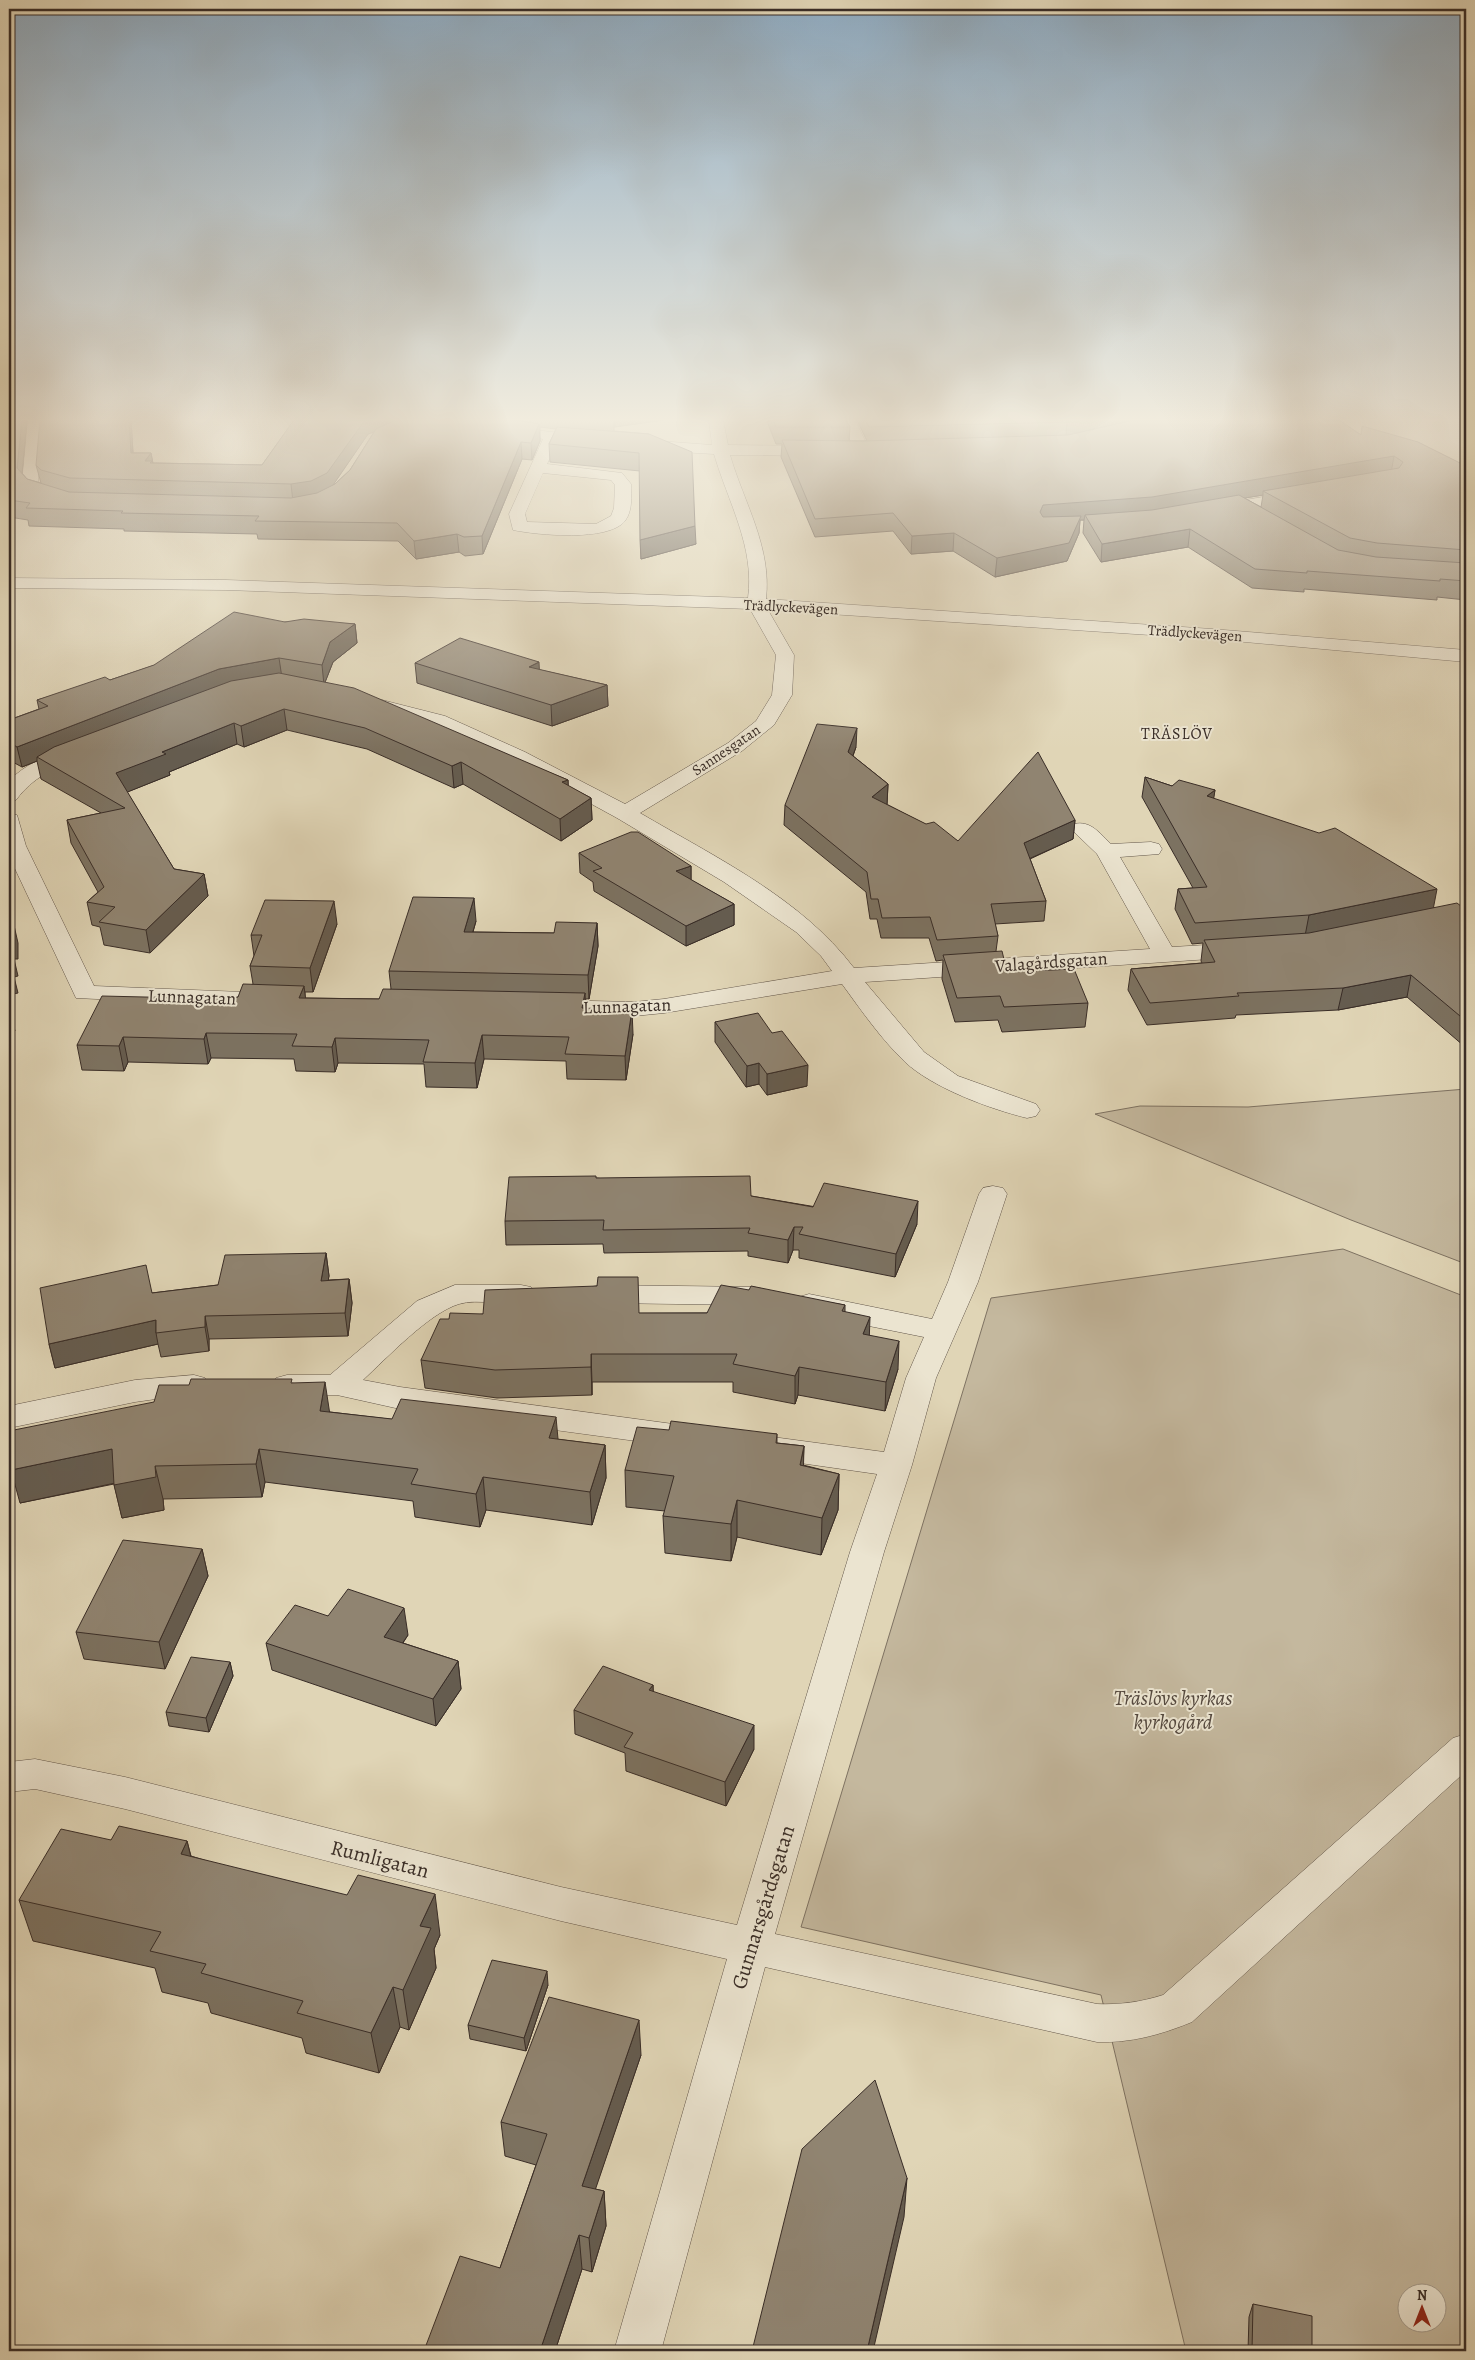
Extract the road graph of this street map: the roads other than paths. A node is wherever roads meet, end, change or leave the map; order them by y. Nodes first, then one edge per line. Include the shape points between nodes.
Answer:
1 (749, 530) edge
2 (9, 583) edge
3 (114, 584) junction
4 (9, 588) edge
5 (756, 604) junction
6 (1466, 656) edge
7 (358, 701) edge
8 (94, 746) edge
9 (9, 796) edge
10 (625, 813) junction
11 (9, 820) edge
12 (1082, 830) dead end
13 (1151, 849) dead end
14 (1106, 851) junction
15 (1265, 948) edge
16 (1165, 955) junction
17 (846, 976) junction
18 (291, 1001) edge
19 (526, 1007) edge
20 (1027, 1110) dead end
21 (994, 1194) dead end
22 (543, 1294) edge
23 (572, 1294) edge
24 (942, 1331) junction
25 (218, 1384) edge
26 (255, 1385) edge
27 (337, 1385) junction
28 (9, 1417) edge
29 (896, 1465) junction
30 (1466, 1750) edge
31 (9, 1777) edge
32 (751, 1946) junction
33 (637, 2351) edge

1 - 5 street via 760,587
2 - 3 street, Trädlyckevägen
3 - 4 street, Trädlyckevägen
3 - 5 street, Trädlyckevägen
5 - 6 street, Trädlyckevägen via 1202,633
5 - 10 street, Sannesgatan via 785,655 782,695 764,725 735,747
7 - 10 street via 438,720 518,756
8 - 9 street via 30,773 17,783
10 - 17 street via 732,877 804,927 829,951
11 - 18 street, Lunnagatan via 15,846 85,993
12 - 14 street
13 - 14 street
14 - 16 street
15 - 16 street, Valagårdsgatan
16 - 17 street, Valagårdsgatan
17 - 19 street, Lunnagatan via 634,1009
17 - 20 street via 914,1056 949,1081
21 - 24 street, Gunnarsgårdsgatan
22 - 27 street via 455,1294 427,1308
23 - 24 street via 775,1297
24 - 29 street, Gunnarsgårdsgatan via 921,1378
25 - 28 street via 135,1392
26 - 27 street
27 - 29 street via 400,1398
29 - 32 street, Gunnarsgårdsgatan via 867,1552
30 - 32 street, Rumligatan via 1177,2009 1153,2019 1097,2024
31 - 32 street, Rumligatan via 35,1774 125,1793 561,1904
32 - 33 street, Gunnarsgårdsgatan

